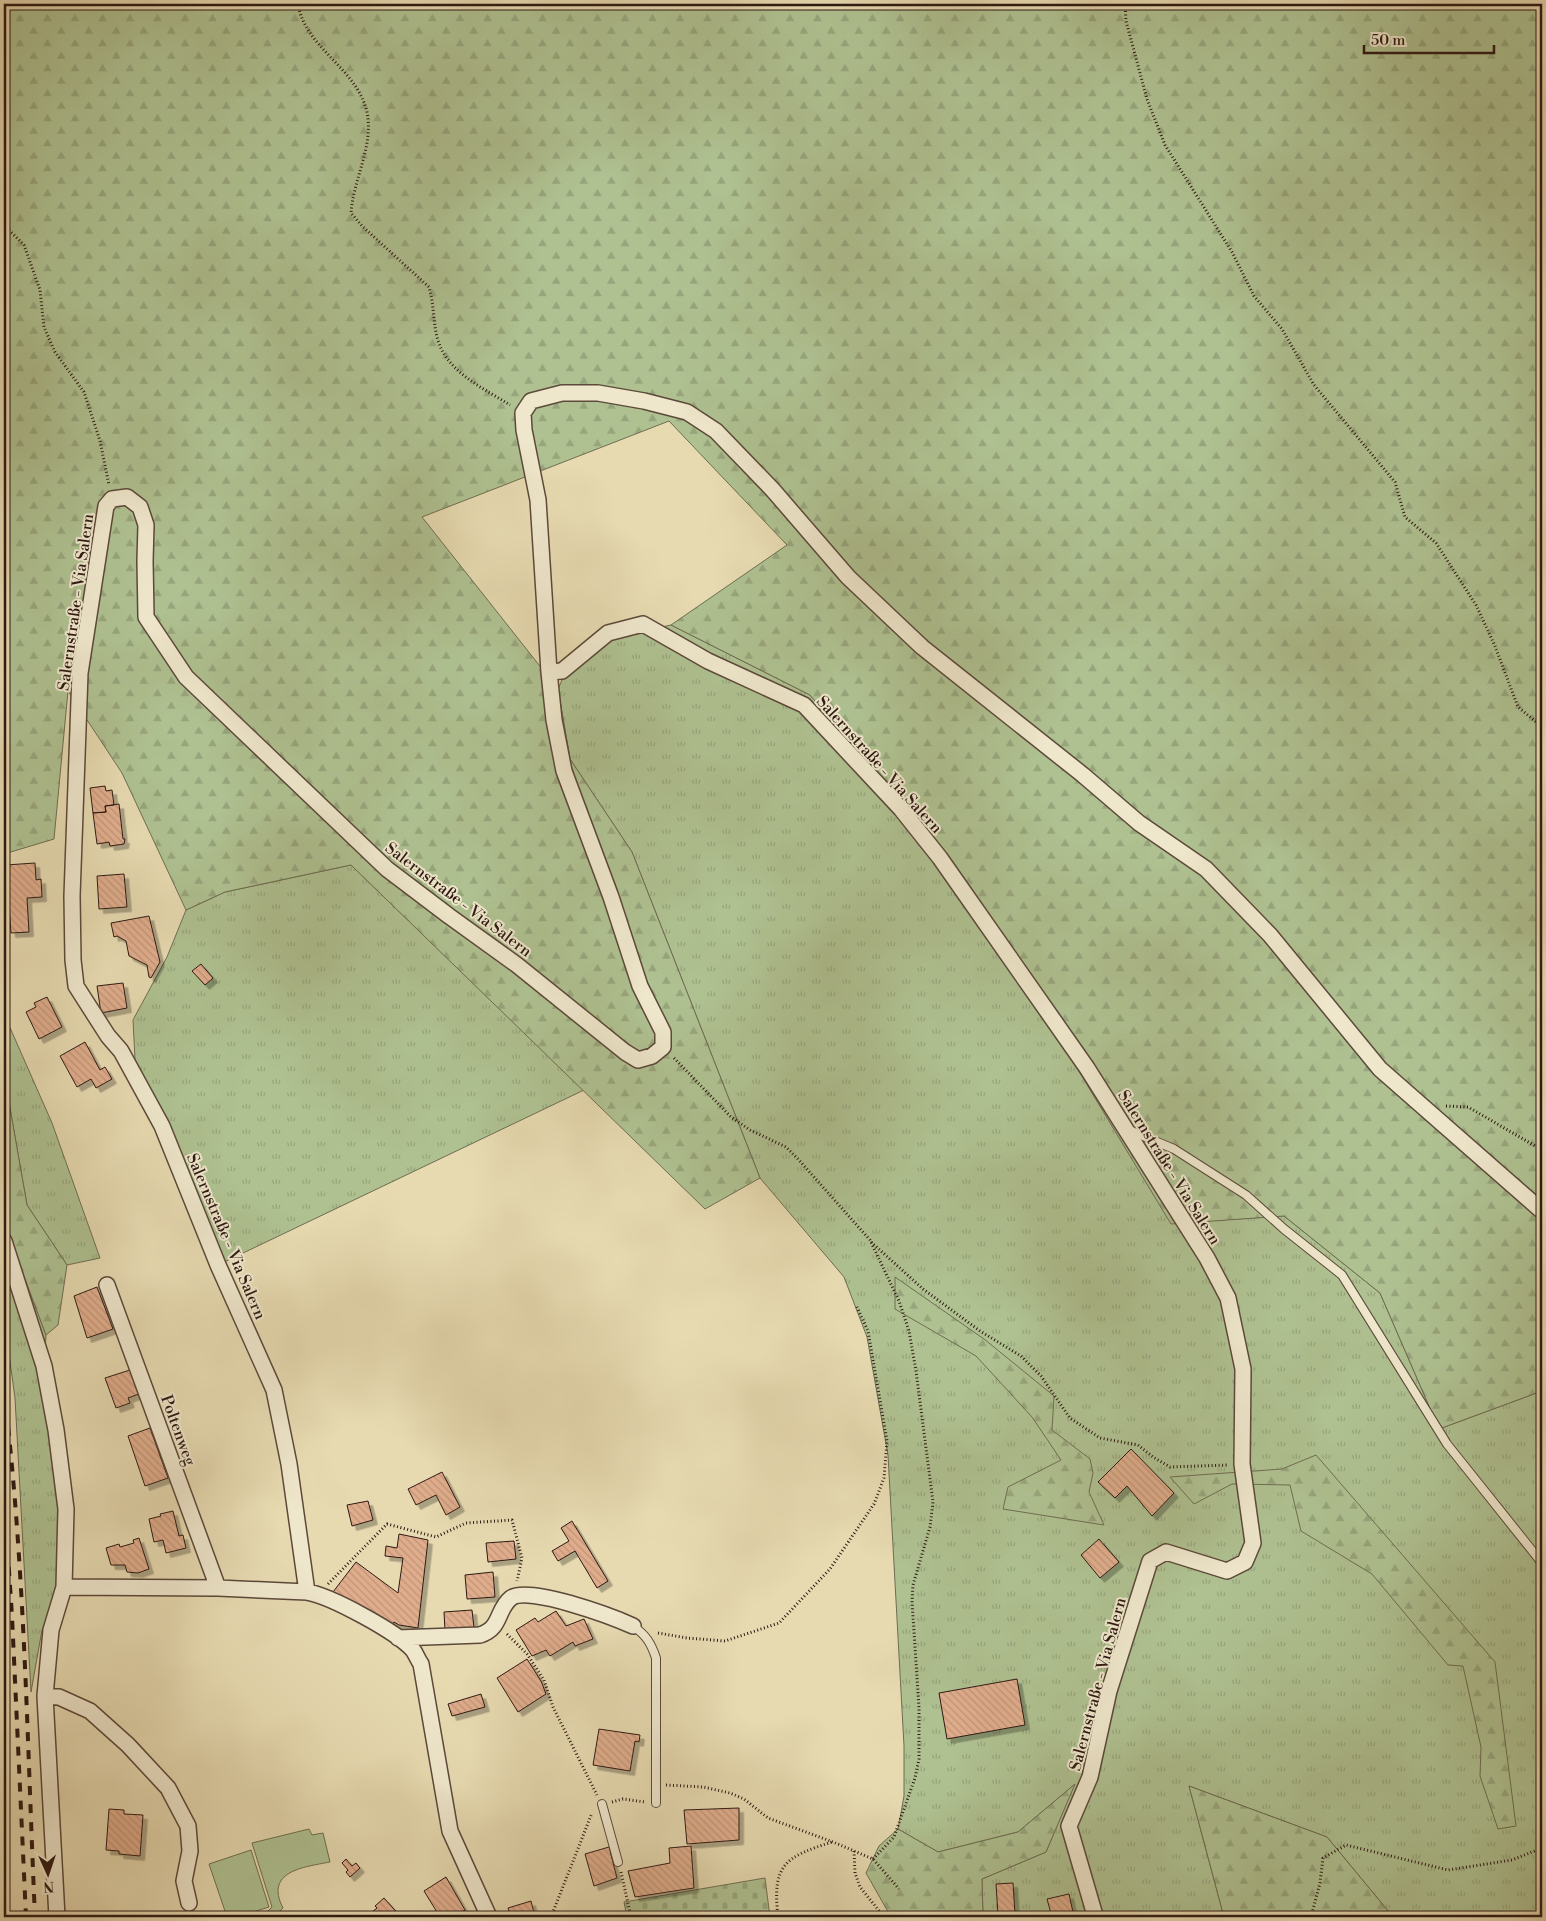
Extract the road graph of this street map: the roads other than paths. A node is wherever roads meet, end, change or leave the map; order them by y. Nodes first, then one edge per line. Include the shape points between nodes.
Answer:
1 (549, 672) junction
2 (1125, 1128) junction
3 (1542, 1211) edge
4 (4, 1241) edge
5 (107, 1285) dead end
6 (1542, 1563) edge
7 (64, 1587) junction
8 (218, 1588) junction
9 (313, 1593) junction
10 (633, 1626) joint
11 (433, 1636) junction
12 (398, 1638) junction
13 (421, 1664) junction
14 (45, 1696) junction
15 (656, 1803) road end
16 (602, 1804) road end
17 (618, 1862) road end
18 (189, 1903) dead end
19 (1094, 1912) dead end
20 (57, 1917) edge
21 (489, 1917) edge

1 - 2 street, Salernstraße - Via Salern via 562,671 608,633 644,624 708,661 804,705 901,809 940,858 1087,1068
1 - 3 street via 538,500 523,413 530,401 562,393 598,393 687,412 716,431 772,489 848,577 922,647 1139,823 1206,869 1270,935 1380,1069
1 - 9 street, Salernstraße - Via Salern via 564,771 640,986 663,1032 663,1047 652,1056 638,1060 387,869 186,677 146,617 146,525 140,507 127,498 112,499 106,506 80,672 72,896 76,986 121,1051 162,1126 218,1265 274,1390
2 - 6 lane via 1174,1149 1246,1195 1342,1275 1447,1444
2 - 19 street, Salernstraße - Via Salern via 1228,1298 1243,1369 1242,1464 1253,1543 1245,1562 1227,1571 1166,1552 1150,1561 1109,1691 1090,1777 1069,1826
4 - 7 street via 44,1366 56,1430 66,1510
5 - 8 street, Poltenweg
7 - 8 street
7 - 14 street via 51,1630
8 - 9 street
9 - 12 street via 345,1605
10 - 11 street via 610,1615 559,1601 514,1596 504,1604 496,1624 487,1632
10 - 15 lane via 651,1643 656,1658
11 - 12 street
11 - 13 street
12 - 13 street via 413,1650
13 - 21 street via 450,1831
14 - 18 street via 60,1697 90,1711 168,1788 188,1826 190,1851 184,1881
14 - 20 street
16 - 17 lane

